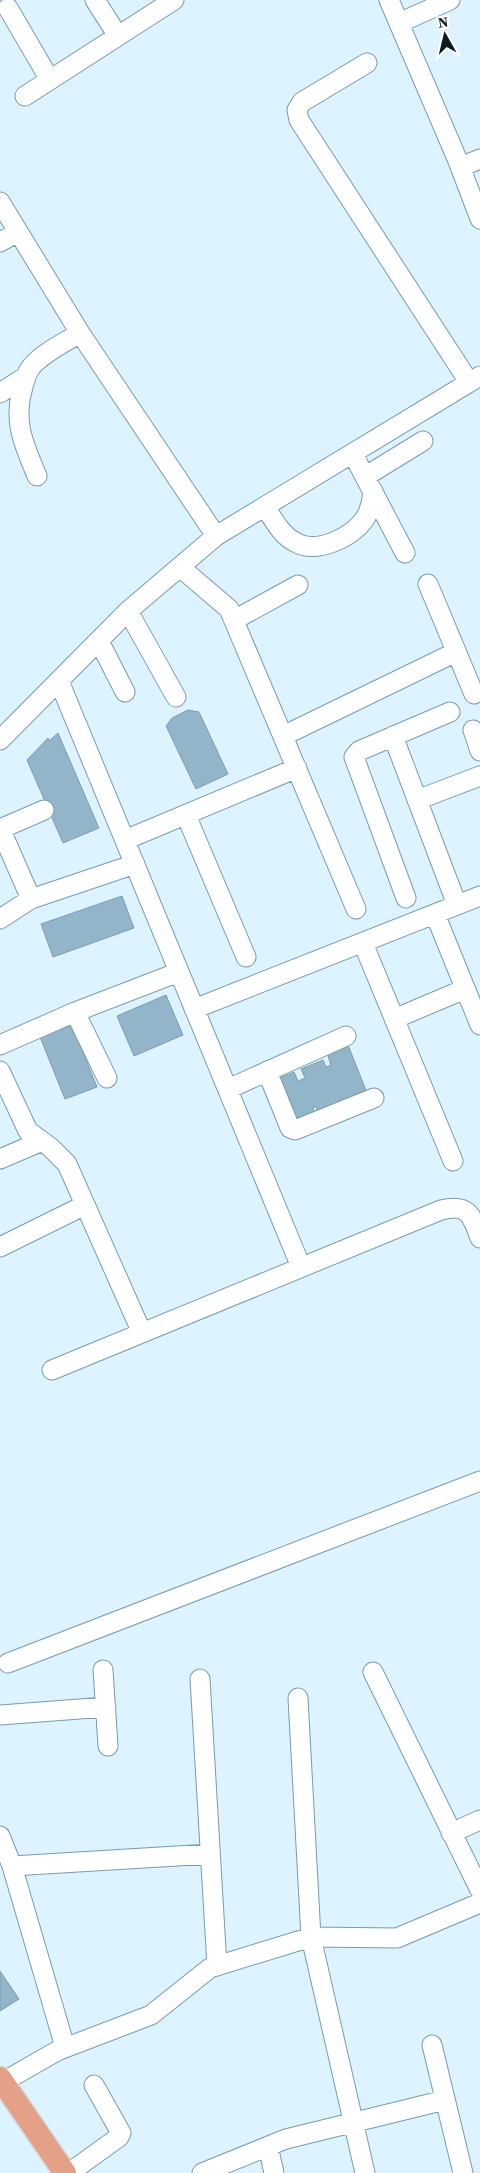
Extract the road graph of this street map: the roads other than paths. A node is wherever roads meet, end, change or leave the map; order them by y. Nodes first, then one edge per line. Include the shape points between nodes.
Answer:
1 (95, 0) edge
2 (174, 0) edge
3 (390, 0) edge
4 (450, 0) edge
5 (9, 7) edge
6 (400, 23) junction
7 (118, 36) junction
8 (367, 63) dead end
9 (50, 80) junction
10 (25, 96) dead end
11 (480, 159) edge
12 (461, 167) junction
13 (0, 202) edge
14 (480, 219) edge
15 (18, 232) junction
16 (0, 242) edge
17 (80, 333) junction
18 (26, 377) junction
19 (474, 379) edge
20 (0, 393) edge
21 (422, 441) dead end
22 (353, 454) junction
23 (37, 476) dead end
24 (369, 483) junction
25 (265, 507) junction
26 (216, 536) junction
27 (405, 554) dead end
28 (181, 568) junction
29 (428, 584) dead end
30 (298, 585) dead end
31 (128, 611) junction
32 (234, 620) junction
33 (99, 641) junction
34 (456, 652) junction
35 (60, 680) junction
36 (125, 692) dead end
37 (474, 694) dead end
38 (176, 698) dead end
39 (450, 712) dead end
40 (473, 730) dead end
41 (283, 736) junction
42 (393, 736) junction
43 (0, 740) edge
44 (480, 751) edge
45 (297, 768) junction
46 (480, 776) edge
47 (417, 800) junction
48 (44, 810) dead end
49 (186, 815) junction
50 (0, 828) edge
51 (125, 840) junction
52 (135, 864) junction
53 (480, 896) edge
54 (406, 898) dead end
55 (31, 899) junction
56 (457, 905) junction
57 (356, 909) dead end
58 (435, 914) junction
59 (0, 919) edge
60 (363, 942) junction
61 (246, 957) dead end
62 (179, 972) junction
63 (465, 989) junction
64 (194, 1009) junction
65 (75, 1012) junction
66 (394, 1019) junction
67 (480, 1025) edge
68 (346, 1036) dead end
69 (0, 1045) edge
70 (0, 1071) edge
71 (267, 1071) junction
72 (107, 1078) dead end
73 (228, 1089) junction
74 (374, 1098) dead end
75 (42, 1141) junction
76 (0, 1159) edge
77 (453, 1161) dead end
78 (85, 1204) junction
79 (480, 1238) edge
80 (0, 1247) edge
81 (301, 1267) junction
82 (142, 1333) junction
83 (52, 1370) dead end
84 (480, 1481) edge
85 (8, 1664) dead end
86 (103, 1670) dead end
87 (373, 1672) dead end
88 (200, 1679) dead end
89 (298, 1698) dead end
90 (106, 1707) junction
91 (0, 1715) edge
92 (108, 1746) dead end
93 (480, 1820) edge
94 (451, 1833) junction
95 (0, 1836) edge
96 (210, 1854) junction
97 (12, 1866) junction
98 (480, 1890) edge
99 (480, 1903) edge
100 (311, 1937) junction
101 (216, 1966) junction
102 (432, 2045) dead end
103 (65, 2047) junction
104 (2, 2080) edge
105 (94, 2084) dead end
106 (445, 2100) junction
107 (354, 2123) junction
108 (268, 2146) junction
109 (65, 2173) edge
110 (69, 2173) edge
111 (202, 2173) edge
112 (274, 2173) edge
113 (365, 2173) edge
114 (463, 2173) edge

1 - 7 street
2 - 7 street
3 - 6 street
4 - 6 street
5 - 9 street
6 - 12 street
7 - 9 street
8 - 19 street via 302,102 297,110 299,120
9 - 10 street
11 - 12 street
12 - 14 street
13 - 15 street
15 - 16 street
15 - 17 street
17 - 18 street via 40,358
17 - 26 street
18 - 20 street
18 - 23 street via 19,401 18,422
19 - 22 street
21 - 24 street
22 - 24 street
22 - 25 street
24 - 25 street via 371,506 365,518 350,533 320,546 306,547 294,542 283,534
24 - 27 street
25 - 26 street
26 - 28 street
28 - 31 street
28 - 32 street via 222,601
29 - 34 street
30 - 32 street
31 - 33 street
31 - 38 street
32 - 41 street
33 - 35 street
33 - 36 street
34 - 37 street
34 - 41 street
35 - 43 street
35 - 51 street
39 - 42 street
40 - 44 street
41 - 45 street
42 - 47 street
42 - 54 street via 359,751 354,757
45 - 49 street
45 - 57 street
46 - 47 street
47 - 56 street
48 - 50 street
49 - 51 street
49 - 61 street
50 - 55 street
51 - 52 street
52 - 55 street
52 - 62 street
53 - 56 street
55 - 59 street
56 - 58 street
58 - 60 street
58 - 63 street
60 - 64 street
60 - 66 street
62 - 64 street
62 - 65 street
63 - 66 street
63 - 67 street
64 - 73 street
65 - 69 street
65 - 72 street
66 - 77 street
68 - 71 street
70 - 75 street via 28,1131
71 - 73 street
71 - 74 street via 286,1120 295,1130
73 - 81 street
75 - 76 street
75 - 78 street via 66,1164
78 - 80 street
78 - 82 street
79 - 81 street via 470,1214 463,1208 452,1207
81 - 82 street
82 - 83 street
84 - 85 street
86 - 90 street
87 - 94 street
88 - 96 street
89 - 100 street
90 - 91 street
90 - 92 street
93 - 94 street
94 - 98 street
95 - 97 street
96 - 97 street
96 - 101 street
97 - 103 street
99 - 100 street via 397,1938
100 - 101 street
100 - 107 street
101 - 103 street via 205,1971 151,2015
102 - 106 street
103 - 104 street
104 - 109 main road
105 - 110 street via 121,2133
106 - 107 street
106 - 114 street
107 - 108 street
107 - 113 street
108 - 111 street
108 - 112 street

